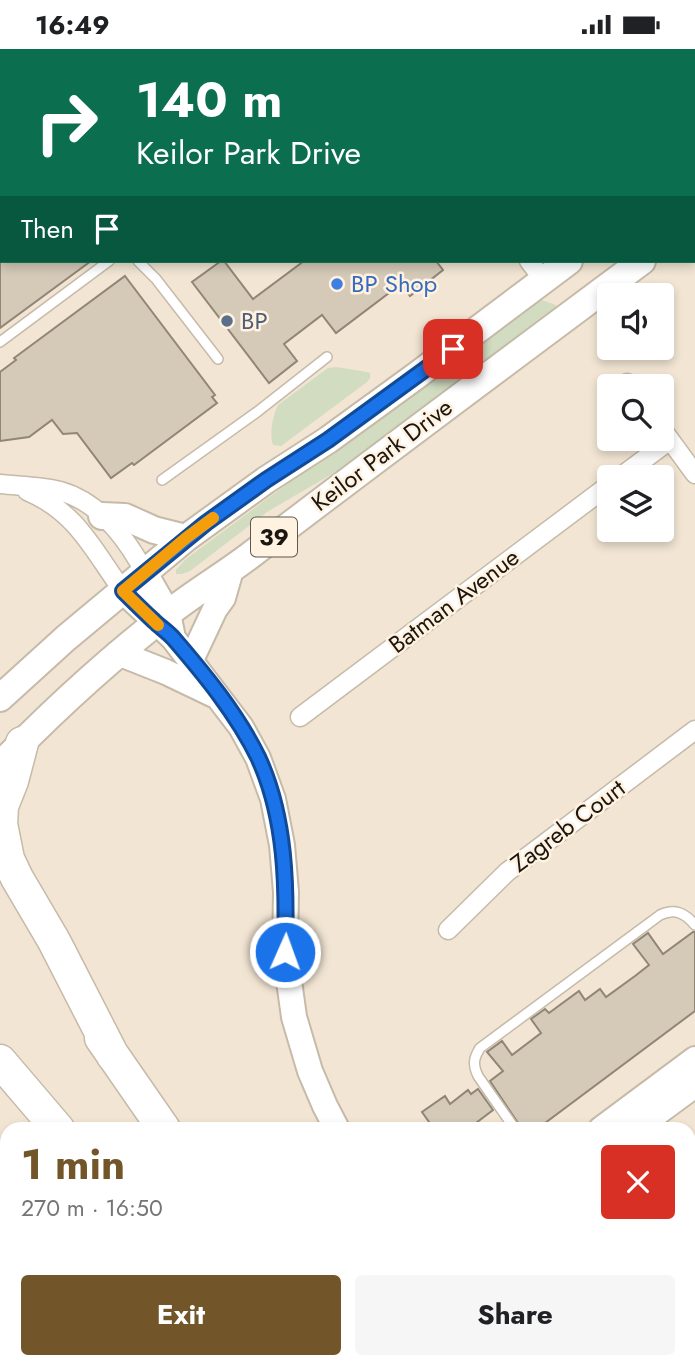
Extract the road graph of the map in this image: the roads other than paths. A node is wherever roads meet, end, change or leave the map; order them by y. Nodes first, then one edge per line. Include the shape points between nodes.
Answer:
1 (106, 263) edge
2 (140, 263) edge
3 (562, 263) edge
4 (639, 263) edge
5 (536, 270) edge
6 (570, 315) junction
7 (0, 342) edge
8 (327, 357) dead end
9 (218, 359) dead end
10 (674, 446) edge
11 (649, 451) edge
12 (633, 465) edge
13 (695, 474) edge
14 (162, 480) dead end
15 (7, 485) edge
16 (597, 494) edge
17 (102, 516) junction
18 (186, 538) junction
19 (231, 570) junction
20 (145, 573) junction
21 (123, 591) junction
22 (166, 625) junction
23 (118, 653) junction
24 (191, 660) junction
25 (0, 698) edge
26 (221, 698) junction
27 (300, 717) dead end
28 (695, 730) edge
29 (22, 743) junction
30 (0, 765) edge
31 (0, 889) edge
32 (695, 925) edge
33 (448, 930) dead end
34 (113, 1056) junction
35 (695, 1060) edge
36 (0, 1061) edge
37 (695, 1085) edge
38 (52, 1122) edge
39 (159, 1122) edge
40 (334, 1122) edge
41 (510, 1122) edge
42 (611, 1122) edge
43 (645, 1122) edge

1 - 7 lane
2 - 9 lane
3 - 5 main road, Keilor Park Drive / 39
4 - 6 main road, Keilor Park Drive / 39
5 - 6 main road
5 - 18 main road, Keilor Park Drive / 39 via 416,376
6 - 19 main road, Keilor Park Drive / 39
8 - 14 lane
10 - 13 street
11 - 12 street
15 - 17 street via 61,491
15 - 21 street via 57,507 101,557
16 - 27 street, Batman Avenue
17 - 18 main road via 125,517
17 - 20 street via 126,541
18 - 20 main road, Keilor Park Drive / 39
19 - 22 main road, Keilor Park Drive / 39 via 197,592
19 - 24 main road via 223,598
20 - 21 main road, Keilor Park Drive / 39
20 - 22 main road
21 - 22 main road
21 - 25 main road, Keilor Park Drive / 39
22 - 23 main road, Keilor Park Drive / 39
22 - 24 main road
23 - 26 main road
23 - 29 main road, Keilor Park Drive / 39
24 - 26 main road
26 - 40 main road via 258,758 273,799 282,845 285,952 294,1017 310,1071
28 - 33 street, Zagreb Court via 506,872
29 - 30 main road, Keilor Park Drive / 39
29 - 34 highway via 2,806 8,859
31 - 34 highway
32 - 41 lane via 679,912 660,915 480,1048 474,1068
34 - 39 highway
35 - 42 main road
36 - 38 highway
37 - 43 main road

